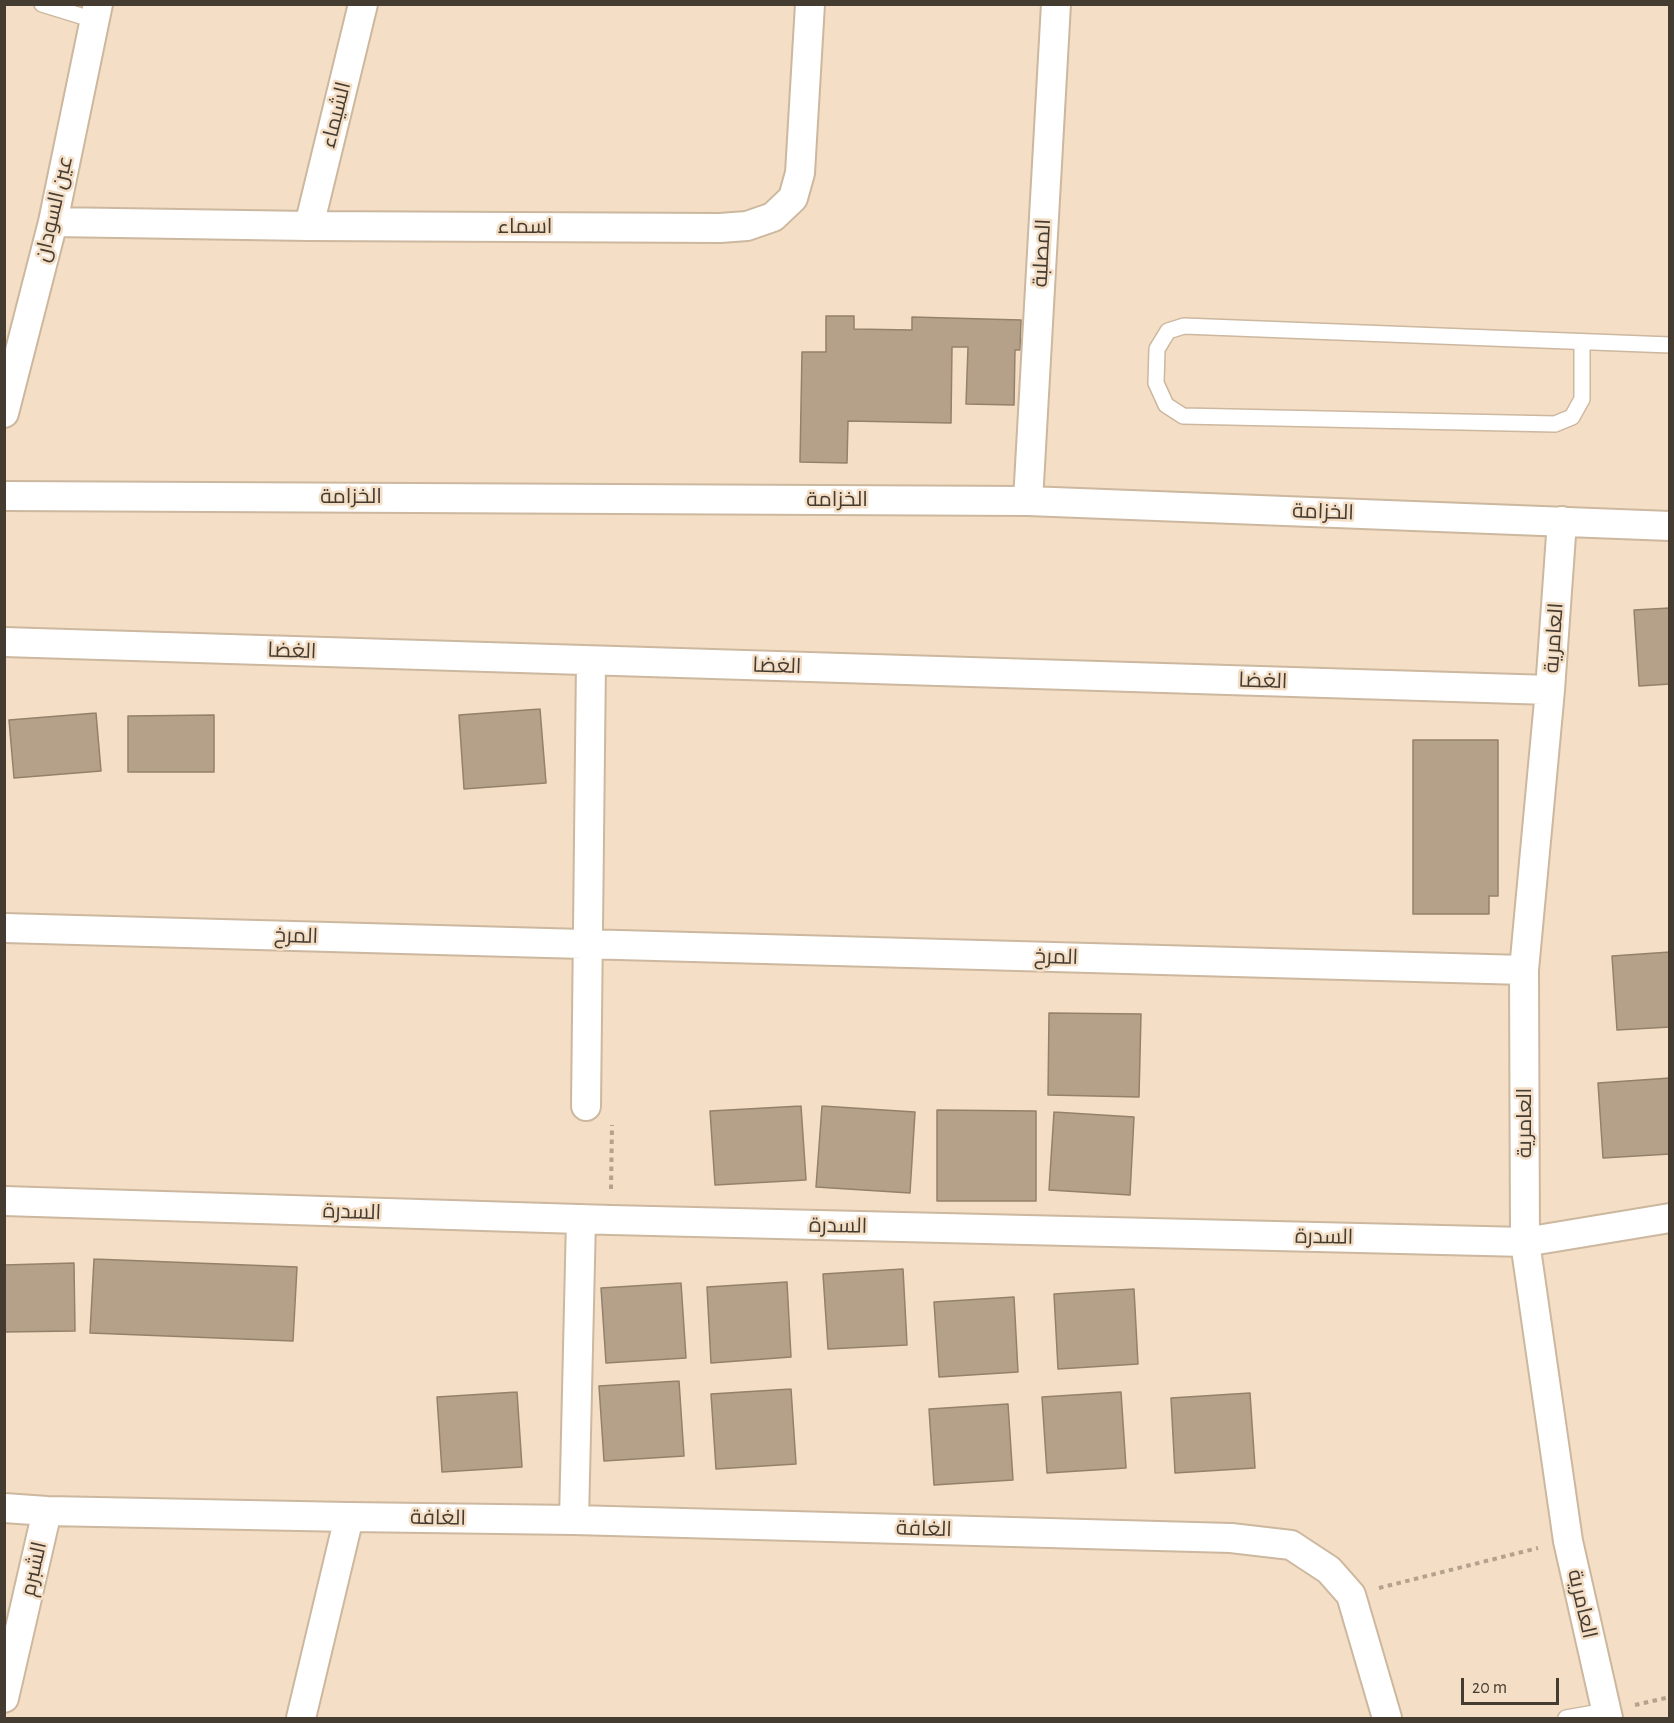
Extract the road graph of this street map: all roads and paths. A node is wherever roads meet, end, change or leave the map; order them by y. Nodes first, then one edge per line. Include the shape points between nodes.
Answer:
1 (42, 4) edge
2 (363, 4) edge
3 (810, 4) edge
4 (1056, 4) edge
5 (96, 12) edge
6 (53, 222) junction
7 (309, 226) junction
8 (1582, 342) junction
9 (1670, 345) edge
10 (4, 413) edge
11 (4, 496) edge
12 (1028, 501) junction
13 (1562, 521) junction
14 (1670, 526) edge
15 (4, 642) edge
16 (591, 661) junction
17 (1550, 690) junction
18 (4, 928) edge
19 (588, 944) junction
20 (1524, 970) junction
21 (586, 1106) joint
22 (4, 1201) edge
23 (1670, 1218) edge
24 (581, 1219) junction
25 (611, 1220) junction
26 (1525, 1242) junction
27 (4, 1508) edge
28 (47, 1511) junction
29 (349, 1517) junction
30 (574, 1520) junction
31 (1568, 1541) junction
32 (1352, 1595) junction
33 (4, 1698) edge
34 (1607, 1715) edge
35 (301, 1719) edge
36 (1387, 1719) edge
37 (1566, 1719) edge

1 - 5 lane
2 - 7 street, الشيماء
3 - 7 street, اسماء via 800,173 794,198 773,217 747,226 720,228
4 - 12 street, المصلبة
5 - 6 street, عين السودان
6 - 7 street, اسماء
6 - 10 street, عين السودان
8 - 8 lane via 1184,326 1168,331 1157,349 1156,383 1166,405 1183,416 1555,424 1572,417 1582,399
8 - 9 lane
11 - 12 street, الخزامة
12 - 13 street, الخزامة
13 - 14 street, الخزامة
13 - 17 street, العامرية
15 - 16 street, الغضا
16 - 17 street, الغضا
16 - 19 street
17 - 20 street, العامرية
18 - 19 street, المرخ
19 - 20 street, المرخ
19 - 21 street
20 - 26 street, العامرية
21 - 25 path via 612,1108
22 - 24 street, السدرة
23 - 26 street, السدرة
24 - 25 street, السدرة
24 - 30 street
25 - 26 street, السدرة
26 - 31 street, العامرية
27 - 28 street, الغافة
28 - 29 street, الغافة
28 - 33 street, الشبرم
29 - 30 street, الغافة
29 - 35 street
30 - 32 street, الغافة via 1232,1538 1291,1545 1329,1570
31 - 32 path
31 - 34 street, العامرية
32 - 36 street, الغافة
34 - 37 lane

